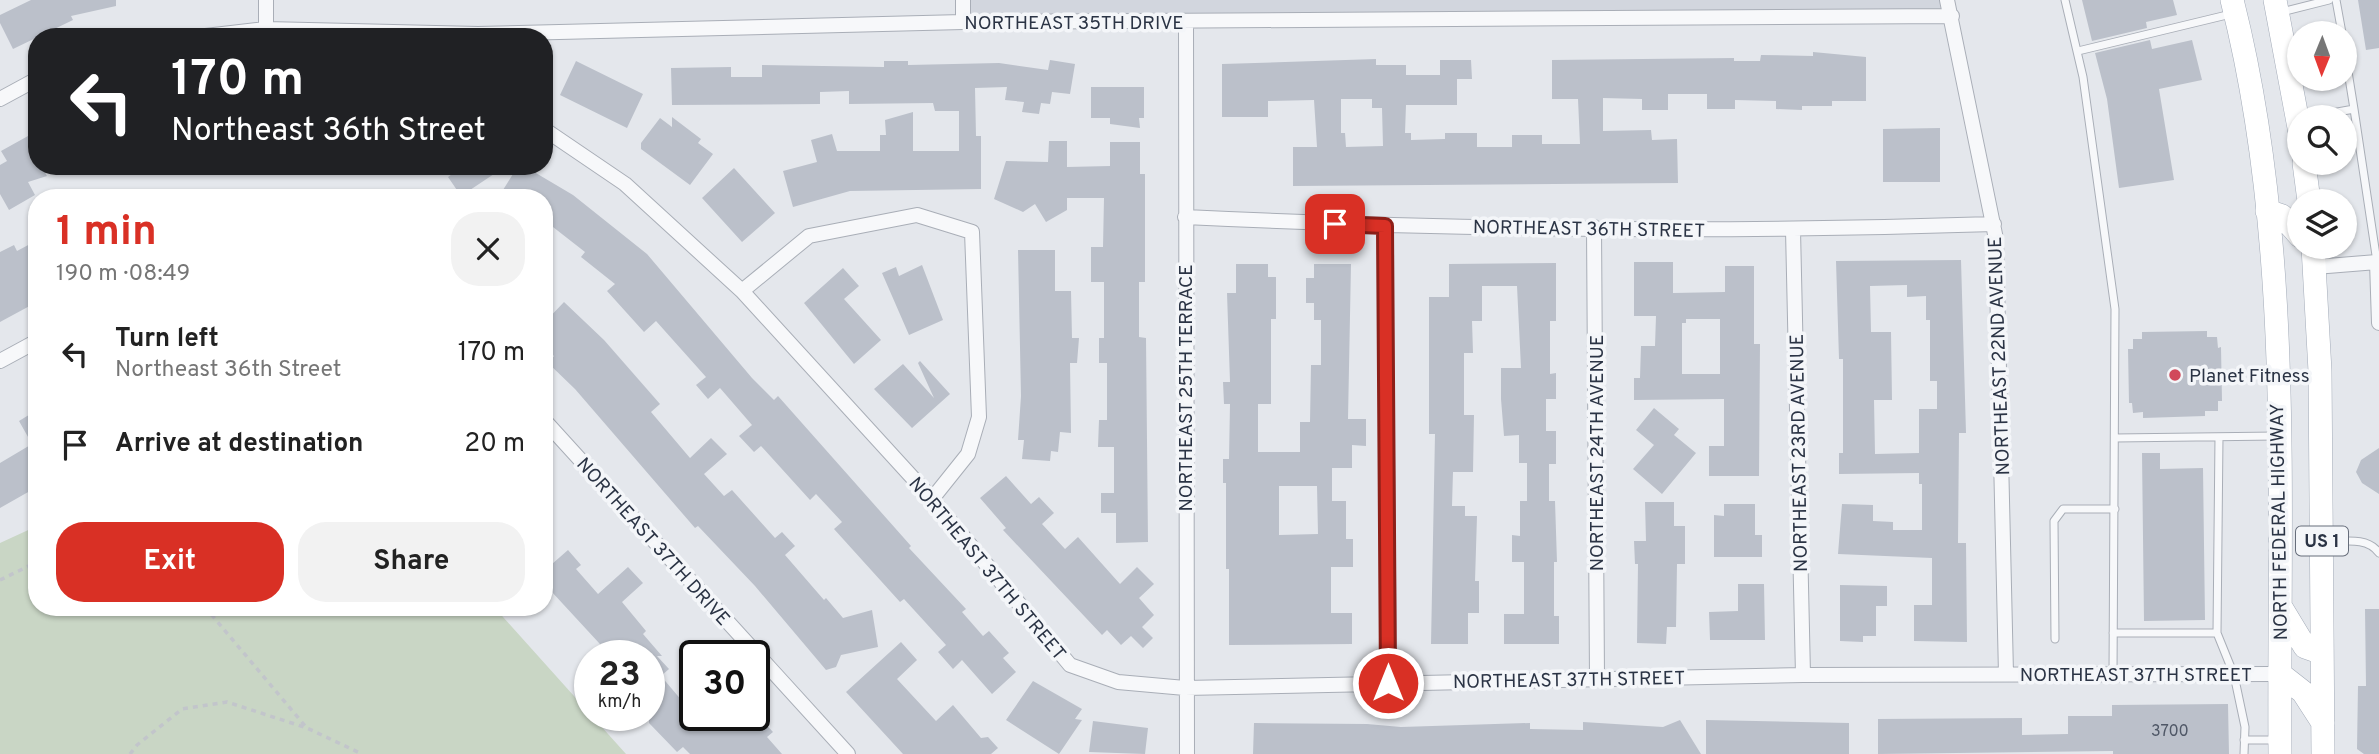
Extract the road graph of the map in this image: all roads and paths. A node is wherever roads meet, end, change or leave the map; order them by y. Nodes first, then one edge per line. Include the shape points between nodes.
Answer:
1 (266, 0) edge
2 (963, 0) edge
3 (1947, 0) edge
4 (2065, 0) edge
5 (2329, 0) edge
6 (2336, 0) edge
7 (2233, 6) edge
8 (2276, 6) edge
9 (1952, 16) junction
10 (2340, 21) edge
11 (963, 22) junction
12 (1186, 22) junction
13 (267, 28) edge
14 (553, 34) edge
15 (2078, 51) junction
16 (28, 84) edge
17 (0, 99) edge
18 (2298, 105) edge
19 (2357, 130) edge
20 (553, 135) edge
21 (2267, 211) junction
22 (1185, 217) junction
23 (2287, 222) edge
24 (1994, 224) junction
25 (1385, 226) junction
26 (1594, 227) junction
27 (1793, 230) junction
28 (2311, 259) edge
29 (2352, 259) edge
30 (2377, 262) junction
31 (742, 291) junction
32 (2379, 323) edge
33 (28, 346) edge
34 (0, 361) edge
35 (553, 430) edge
36 (2278, 436) junction
37 (2219, 437) junction
38 (2115, 438) junction
39 (932, 499) junction
40 (2115, 509) junction
41 (2322, 541) junction
42 (2379, 553) edge
43 (28, 566) edge
44 (0, 580) edge
45 (2279, 603) junction
46 (213, 616) edge
47 (2113, 633) junction
48 (2217, 633) junction
49 (2055, 639) dead end
50 (2322, 653) junction
51 (2006, 674) junction
52 (2113, 674) junction
53 (2280, 674) junction
54 (1803, 675) junction
55 (2234, 675) junction
56 (1597, 678) junction
57 (1388, 683) junction
58 (1185, 688) junction
59 (2323, 723) junction
60 (307, 729) junction
61 (2244, 740) junction
62 (2280, 747) edge
63 (130, 754) edge
64 (362, 754) edge
65 (848, 754) edge
66 (1187, 754) edge
67 (2244, 754) edge
68 (2323, 754) edge

1 - 13 street
2 - 11 street
3 - 9 street, NORTHEAST 22ND AVENUE
4 - 15 lane
5 - 8 lane
6 - 10 lane
7 - 15 lane
7 - 21 main road, NORTH FEDERAL HIGHWAY / US 1
8 - 18 main road
9 - 12 street, NORTHEAST 35TH DRIVE
9 - 24 street, NORTHEAST 22ND AVENUE
11 - 12 street, NORTHEAST 35TH DRIVE
11 - 14 street, NORTHEAST 35TH DRIVE
12 - 22 street, NORTHEAST 25TH TERRACE
15 - 38 lane via 2115,309
16 - 17 street
19 - 30 lane
20 - 31 street, NORTHEAST 37TH STREET via 625,184
21 - 23 main road
21 - 36 main road, NORTH FEDERAL HIGHWAY / US 1
22 - 25 street, NORTHEAST 36TH STREET
22 - 58 street, NORTHEAST 25TH TERRACE
24 - 27 street, NORTHEAST 36TH STREET
24 - 51 street, NORTHEAST 22ND AVENUE
25 - 26 street, NORTHEAST 36TH STREET
25 - 57 street
26 - 27 street, NORTHEAST 36TH STREET
26 - 56 street, NORTHEAST 24TH AVENUE
27 - 54 street, NORTHEAST 23RD AVENUE
28 - 41 main road, US 1
29 - 30 street
30 - 32 street
31 - 39 street, NORTHEAST 37TH STREET
31 - 39 street via 809,236 917,215 972,232 979,417 968,454
33 - 34 street
35 - 65 street, NORTHEAST 37TH DRIVE
36 - 37 lane
36 - 45 main road, NORTH FEDERAL HIGHWAY / US 1
37 - 38 lane
37 - 48 lane
38 - 40 lane
39 - 58 street, NORTHEAST 37TH STREET via 1070,665 1118,682
40 - 47 lane
40 - 49 lane via 2063,509 2054,521
41 - 42 lane via 2357,541 2374,546
41 - 50 main road, US 1
43 - 44 path
45 - 50 main road via 2305,647
45 - 53 main road, NORTH FEDERAL HIGHWAY / US 1
46 - 60 path
47 - 48 lane
47 - 52 lane
48 - 55 lane
50 - 59 main road, US 1
51 - 52 street, NORTHEAST 37TH STREET
51 - 54 street, NORTHEAST 37TH STREET
52 - 55 street, NORTHEAST 37TH STREET
53 - 55 street, NORTHEAST 37TH STREET
53 - 59 main road via 2303,692
53 - 62 main road, NORTH FEDERAL HIGHWAY / US 1
54 - 56 street, NORTHEAST 37TH STREET
55 - 61 lane
56 - 57 street, NORTHEAST 37TH STREET
57 - 58 street, NORTHEAST 37TH STREET
58 - 66 street, NORTHEAST 25TH TERRACE
59 - 68 main road, US 1
60 - 63 path via 226,702 182,709
60 - 64 path
61 - 62 lane
61 - 67 lane

